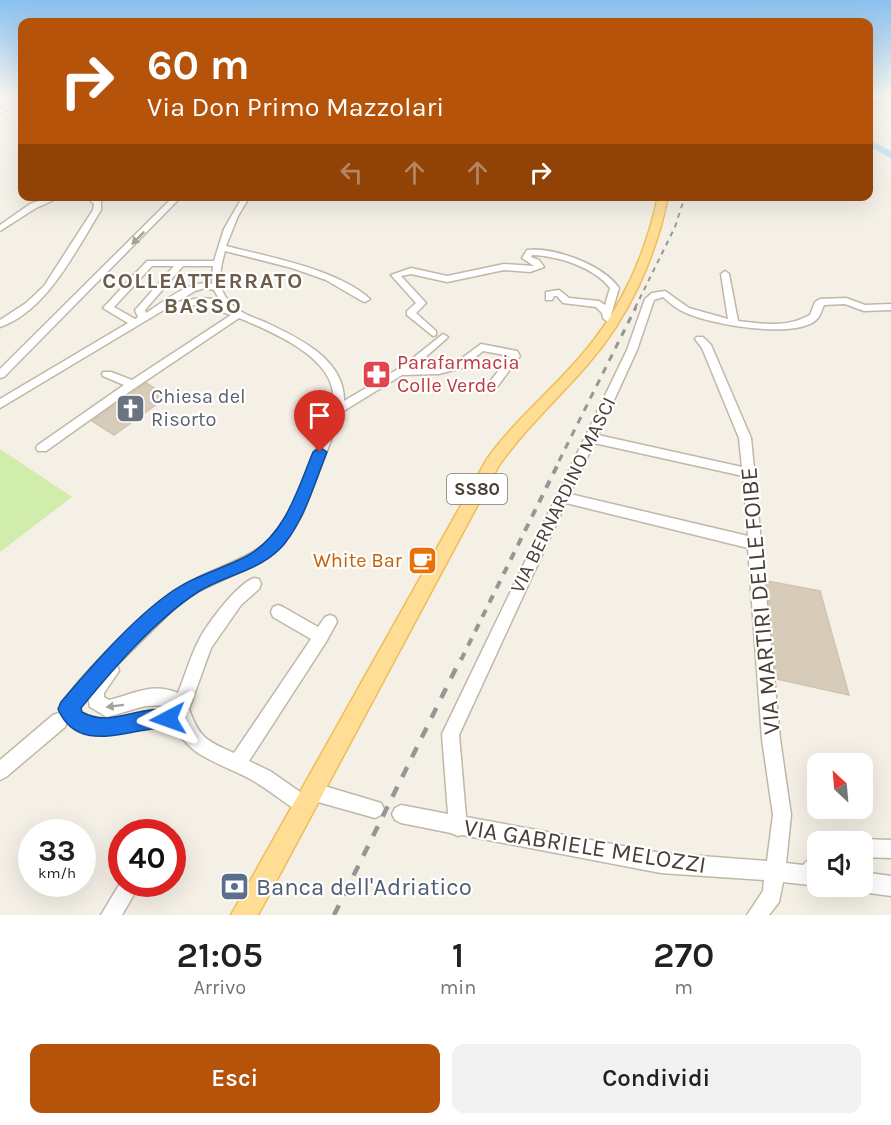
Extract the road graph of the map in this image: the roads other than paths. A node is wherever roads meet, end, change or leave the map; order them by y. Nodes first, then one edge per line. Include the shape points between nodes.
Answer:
1 (46, 201) edge
2 (95, 201) edge
3 (174, 201) edge
4 (243, 201) edge
5 (662, 201) edge
6 (0, 230) edge
7 (222, 248) junction
8 (180, 263) junction
9 (217, 265) junction
10 (725, 274) dead end
11 (200, 286) junction
12 (218, 291) junction
13 (190, 297) junction
14 (549, 298) dead end
15 (365, 299) dead end
16 (204, 303) junction
17 (891, 307) edge
18 (237, 313) junction
19 (609, 316) junction
20 (142, 319) junction
21 (734, 323) junction
22 (0, 324) edge
23 (700, 339) dead end
24 (401, 372) junction
25 (107, 374) dead end
26 (0, 375) edge
27 (133, 384) junction
28 (490, 388) dead end
29 (0, 404) edge
30 (337, 410) junction
31 (591, 438) junction
32 (42, 448) dead end
33 (749, 473) junction
34 (561, 497) junction
35 (755, 544) junction
36 (254, 584) dead end
37 (171, 602) junction
38 (278, 612) dead end
39 (330, 622) dead end
40 (321, 637) junction
41 (181, 708) junction
42 (67, 716) junction
43 (189, 733) junction
44 (237, 764) junction
45 (0, 771) edge
46 (308, 798) junction
47 (375, 809) dead end
48 (401, 814) dead end
49 (458, 827) junction
50 (873, 848) edge
51 (891, 849) edge
52 (774, 871) junction
53 (807, 872) edge
54 (873, 884) edge
55 (891, 886) edge
56 (122, 897) edge
57 (111, 915) edge
58 (244, 915) edge
59 (757, 915) edge

1 - 6 street
2 - 22 street via 97,210 47,288
3 -> 26 street
4 - 7 street
5 - 19 main road, SS80 via 650,249
7 - 9 street
7 - 15 street via 329,278
8 - 9 street
8 - 20 street via 140,310
8 - 20 street via 150,263 109,306
9 - 11 street
9 - 12 street
10 - 21 street
11 - 12 street
11 - 13 street
12 - 16 street
12 - 18 street
13 - 16 street
13 - 20 street
14 - 19 street via 549,294 559,292 566,301 599,304
16 - 18 street
17 - 21 street via 820,302 814,317 800,324 771,327
18 - 27 street
18 - 30 street via 282,334 326,363 336,377
19 - 24 street via 613,284 592,269 539,252 525,256 540,264 536,269 504,267 447,279 411,271 395,275 421,303 410,313 438,335 430,351
19 - 46 main road, SS80 via 585,360 498,454
20 - 29 street
21 - 31 street, VIA BERNARDINO MASCI via 686,310 665,294 650,299 632,350
23 - 33 street, VIA MARTIRI DELLE FOIBE via 707,347 745,438
24 - 28 street via 458,366 481,347 513,353 510,365
24 - 30 street
25 - 27 street
27 - 32 street
30 - 37 street via 294,515 279,540 252,561 201,582
31 - 33 street
31 - 34 street, VIA BERNARDINO MASCI
33 - 35 street, VIA MARTIRI DELLE FOIBE
34 - 35 street
34 - 49 street, VIA BERNARDINO MASCI via 450,734
35 - 52 street, VIA MARTIRI DELLE FOIBE via 771,739 782,815
36 - 41 street via 236,600 206,644
41 -> 37 street via 166,695 107,708 96,701 102,681 147,635
37 - 42 street via 99,672
38 - 40 street
39 - 40 street
40 - 44 street
41 - 43 street
42 - 43 street via 97,727 168,719
42 - 45 street
43 - 44 street via 201,745
44 - 46 street
46 - 47 street
46 - 58 main road, SS80
48 - 49 street, VIA GABRIELE MELOZZI
49 - 52 street, VIA GABRIELE MELOZZI via 661,863
50 - 51 street
52 - 53 street, VIA GABRIELE MELOZZI
52 - 59 street, VIA MARTIRI DELLE FOIBE via 772,895
54 - 55 street
56 - 57 street

